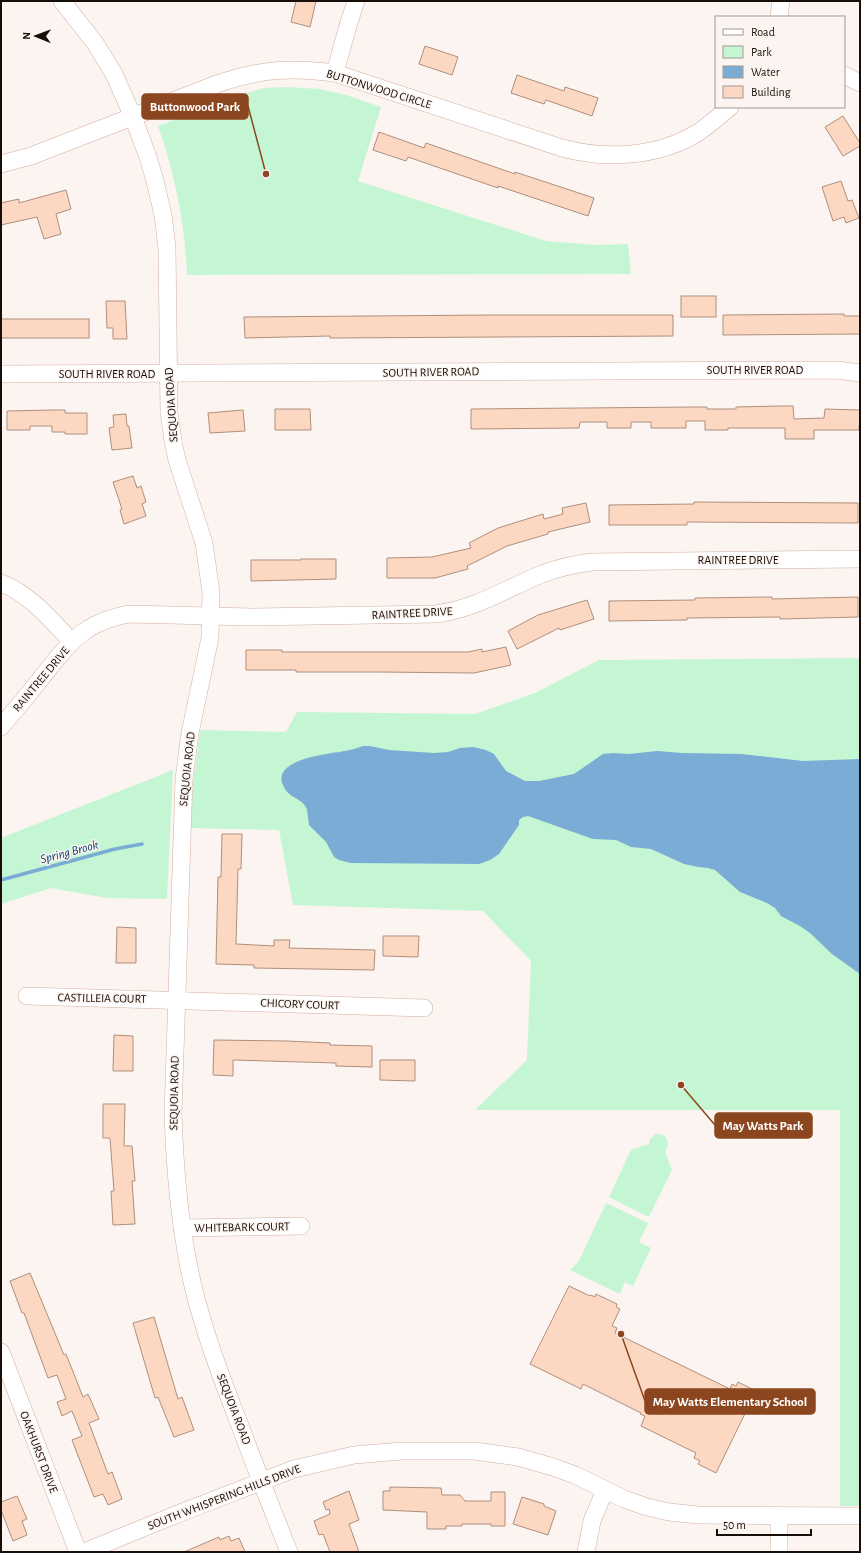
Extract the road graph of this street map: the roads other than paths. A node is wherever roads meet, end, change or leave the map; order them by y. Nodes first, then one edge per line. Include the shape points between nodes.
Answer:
1 (62, 1) edge
2 (356, 1) edge
3 (781, 1) edge
4 (779, 16) edge
5 (336, 73) junction
6 (845, 76) edge
7 (860, 83) edge
8 (729, 108) edge
9 (133, 117) junction
10 (1, 164) edge
11 (860, 372) edge
12 (168, 373) junction
13 (1, 374) edge
14 (860, 559) edge
15 (1, 583) edge
16 (210, 616) junction
17 (72, 642) junction
18 (1, 727) edge
19 (27, 996) dead end
20 (176, 1000) junction
21 (424, 1008) dead end
22 (301, 1226) dead end
23 (182, 1228) junction
24 (1, 1352) edge
25 (261, 1481) junction
26 (605, 1490) junction
27 (779, 1516) junction
28 (860, 1516) edge
29 (78, 1552) edge
30 (84, 1552) edge
31 (289, 1552) edge
32 (586, 1552) edge
33 (779, 1552) edge

1 - 9 street, SEQUOIA ROAD via 106,59
2 - 5 street
3 - 4 street
5 - 8 street, BUTTONWOOD CIRCLE via 562,148 592,155 627,154 663,147 698,132
5 - 9 street, BUTTONWOOD CIRCLE via 311,70 256,72 217,84
6 - 7 street
9 - 10 street, BUTTONWOOD CIRCLE via 31,156
9 - 12 street, SEQUOIA ROAD via 155,181 165,233
11 - 12 street, SOUTH RIVER ROAD via 829,370
12 - 13 street, SOUTH RIVER ROAD
12 - 16 street, SEQUOIA ROAD via 173,441 204,543 211,592
14 - 16 street, RAINTREE DRIVE via 596,561 555,569 481,603 436,614
15 - 17 street via 33,602
16 - 17 street, RAINTREE DRIVE via 128,614 101,622
16 - 20 street, SEQUOIA ROAD via 210,638 190,733 184,779
17 - 18 street, RAINTREE DRIVE
19 - 20 street, CASTILLEIA COURT
20 - 21 street, CHICORY COURT
20 - 23 street, SEQUOIA ROAD via 173,1114
22 - 23 street, WHITEBARK COURT
23 - 25 street, SEQUOIA ROAD via 195,1294 211,1350
24 - 29 street, OAKHURST DRIVE
25 - 26 street, SOUTH WHISPERING HILLS DRIVE via 294,1469 354,1455 402,1451 474,1451 534,1461 575,1475
25 - 30 street, SOUTH WHISPERING HILLS DRIVE
25 - 31 street, SEQUOIA ROAD
26 - 27 street, SOUTH WHISPERING HILLS DRIVE via 647,1507 669,1512
26 - 32 street via 592,1522
27 - 28 street, SOUTH WHISPERING HILLS DRIVE
27 - 33 street

